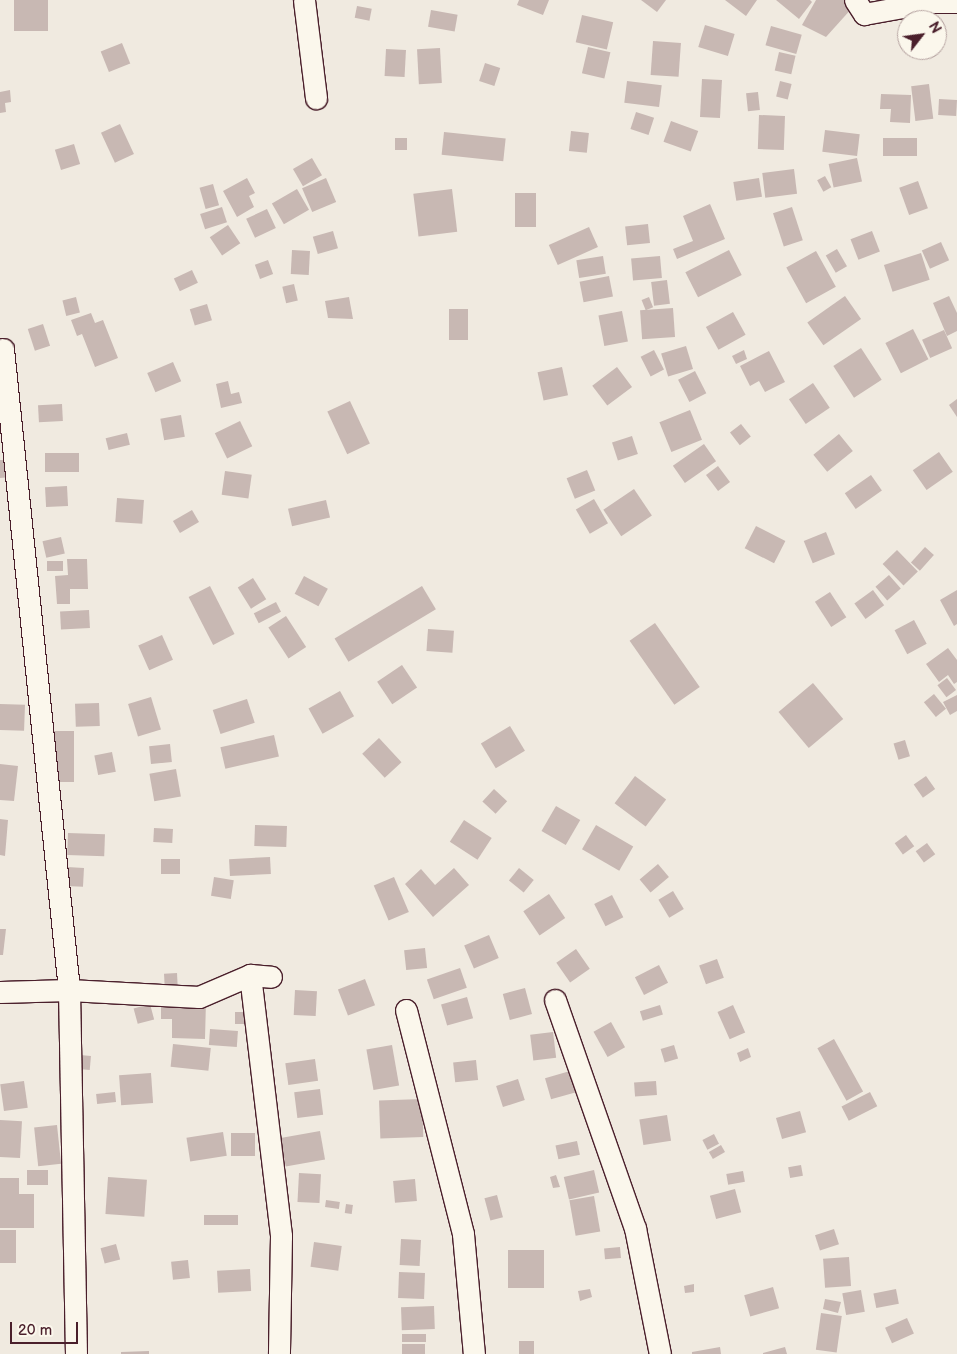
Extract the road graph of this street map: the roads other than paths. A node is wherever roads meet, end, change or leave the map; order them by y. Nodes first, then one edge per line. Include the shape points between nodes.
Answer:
1 (304, 0) edge
2 (855, 0) edge
3 (957, 2) edge
4 (316, 98) dead end
5 (4, 349) dead end
6 (69, 990) junction
7 (0, 992) edge
8 (555, 1000) dead end
9 (406, 1010) dead end
10 (76, 1354) edge
11 (279, 1354) edge
12 (474, 1354) edge
13 (660, 1354) edge

1 - 4 street
2 - 3 street via 864,14 930,2
5 - 6 street
6 - 7 street
6 - 10 street
6 - 11 street via 199,997 260,976 281,1236
8 - 13 street via 635,1228
9 - 12 street via 463,1234

